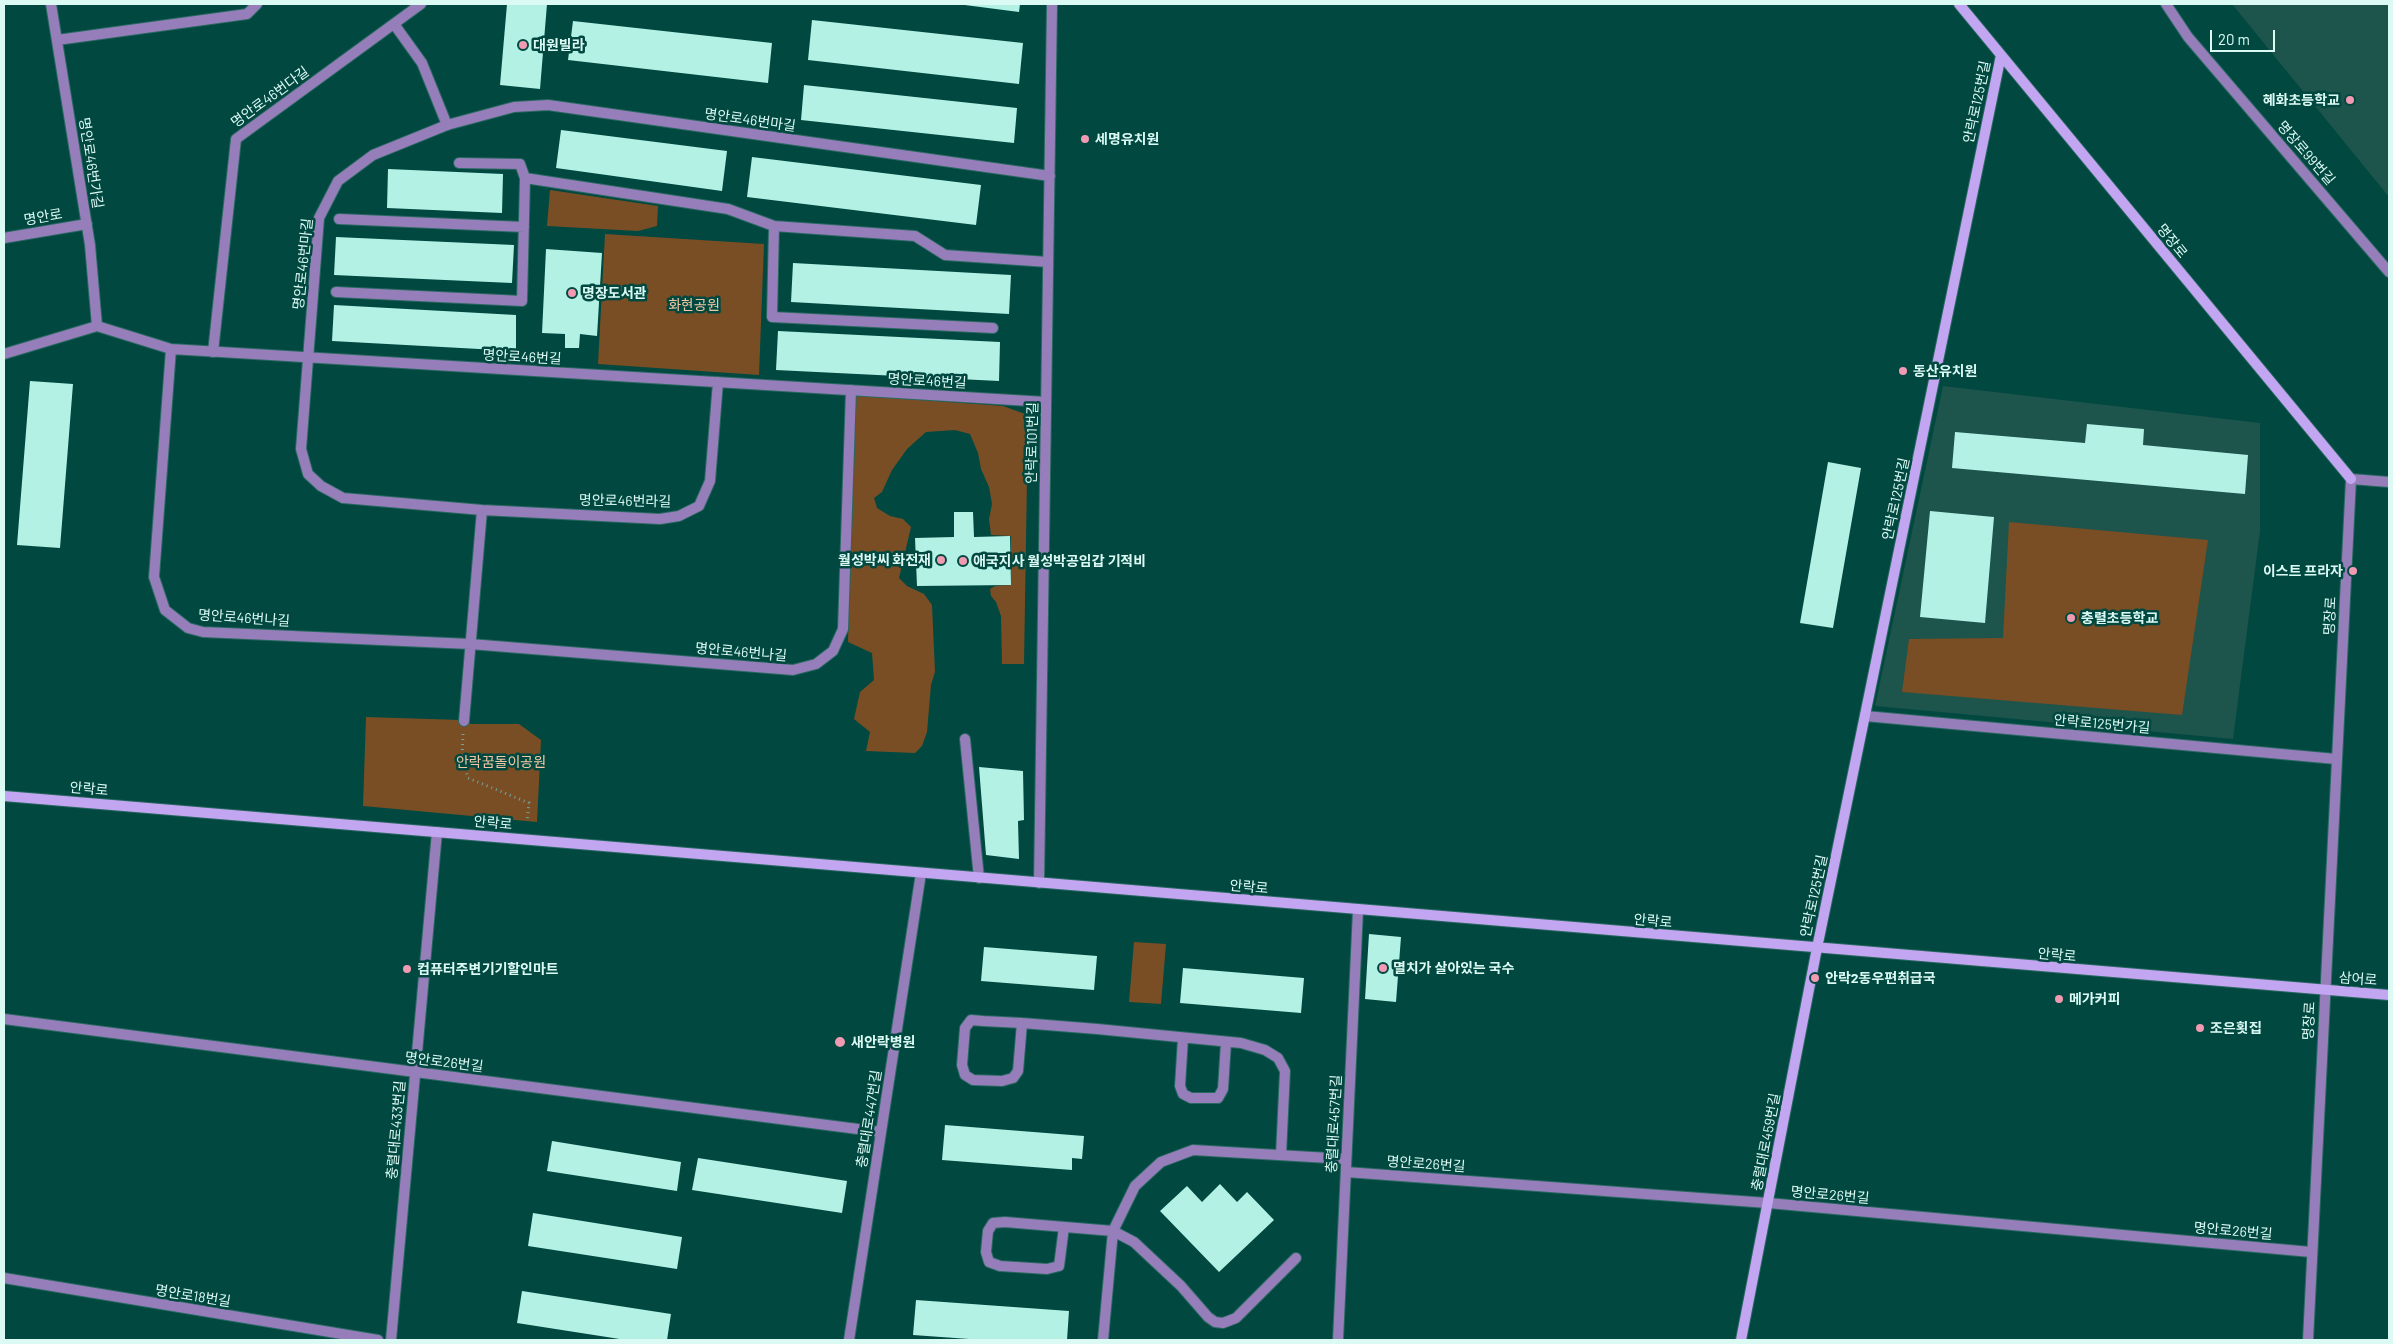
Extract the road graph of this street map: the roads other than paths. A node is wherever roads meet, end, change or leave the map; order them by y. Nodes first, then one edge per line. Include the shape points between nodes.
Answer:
1 (51, 4) edge
2 (257, 4) edge
3 (421, 4) edge
4 (1052, 4) edge
5 (1959, 4) edge
6 (2166, 4) edge
7 (394, 24) junction
8 (58, 40) junction
9 (2001, 55) junction
10 (448, 125) junction
11 (459, 163) dead end
12 (1050, 176) junction
13 (525, 178) junction
14 (339, 219) dead end
15 (87, 224) junction
16 (774, 226) junction
17 (524, 227) junction
18 (4, 238) edge
19 (1048, 262) junction
20 (2389, 272) edge
21 (336, 292) dead end
22 (97, 326) junction
23 (993, 328) dead end
24 (171, 349) junction
25 (213, 352) junction
26 (4, 354) edge
27 (308, 358) junction
28 (718, 382) junction
29 (851, 390) junction
30 (1046, 402) junction
31 (2351, 479) junction
32 (2389, 482) edge
33 (482, 510) junction
34 (470, 644) junction
35 (1865, 716) junction
36 (464, 721) road end
37 (965, 739) dead end
38 (2336, 759) junction
39 (4, 796) edge
40 (437, 832) junction
41 (921, 873) junction
42 (979, 878) junction
43 (1039, 883) junction
44 (1358, 910) junction
45 (1817, 948) junction
46 (2324, 991) junction
47 (2389, 995) edge
48 (4, 1019) edge
49 (1022, 1023) junction
50 (1183, 1038) junction
51 (1226, 1042) junction
52 (415, 1072) junction
53 (881, 1132) junction
54 (1281, 1155) junction
55 (1346, 1159) junction
56 (1346, 1172) junction
57 (1768, 1203) junction
58 (1064, 1228) junction
59 (1113, 1231) junction
60 (2311, 1252) junction
61 (1296, 1258) dead end
62 (4, 1278) edge
63 (378, 1340) edge
64 (390, 1340) edge
65 (849, 1340) edge
66 (1103, 1340) edge
67 (1338, 1340) edge
68 (1741, 1340) edge
69 (2308, 1340) edge

1 - 8 street, 명안로46번가길
2 - 8 street via 247,14
3 - 7 street, 명안로46번다길
4 - 12 street, 안락로101번길
5 - 9 main road, 명장로
6 - 20 street, 명장로99번길 via 2188,37
7 - 10 street via 422,63
7 - 25 street, 명안로46번다길 via 236,140
8 - 15 street, 명안로46번가길
9 - 31 main road, 명장로
9 - 35 main road, 안락로125번길
10 - 12 street, 명안로46번마길 via 514,107 548,105
10 - 27 street, 명안로46번마길 via 372,155 338,181 319,218
11 - 13 street via 520,164
12 - 19 street, 안락로101번길
13 - 16 street via 728,209
13 - 17 street
14 - 17 street
15 - 18 street, 명안로
15 - 22 street, 명안로46번가길
16 - 19 street via 915,236 944,256
16 - 23 street via 772,317
17 - 21 street via 522,301
19 - 30 street, 안락로101번길
22 - 24 street, 명안로46번길
22 - 26 street
24 - 25 street, 명안로46번길
24 - 34 street, 명안로46번나길 via 154,577 165,610 188,628 203,632
25 - 27 street, 명안로46번길
27 - 28 street, 명안로46번길
27 - 33 street, 명안로46번라길 via 300,449 308,474 321,486 343,498
28 - 29 street, 명안로46번길
28 - 33 street, 명안로46번라길 via 710,481 700,506 679,516 660,519
29 - 30 street, 명안로46번길
29 - 34 street, 명안로46번나길 via 843,629 833,651 816,664 794,670
30 - 43 street, 안락로101번길
31 - 32 street
31 - 38 street, 명장로
33 - 34 street
34 - 36 street
35 - 38 street, 안락로125번가길
35 - 45 main road, 안락로125번길
37 - 42 street
38 - 46 street, 명장로
39 - 40 main road, 안락로
40 - 41 main road, 안락로
40 - 52 street, 충렬대로433번길
41 - 42 main road, 안락로
41 - 53 street, 충렬대로447번길
42 - 43 main road, 안락로
43 - 44 main road, 안락로
44 - 45 main road, 안락로
44 - 55 street, 충렬대로457번길
45 - 46 main road, 안락로
45 - 57 main road, 충렬대로459번길
46 - 47 main road, 삼어로
46 - 60 street, 명장로
48 - 52 street, 명안로26번길
49 - 49 street via 971,1020 965,1028 962,1066 965,1074 973,1080 1013,1078 1018,1071
49 - 50 street
50 - 51 street
50 - 51 street via 1180,1086 1183,1094 1191,1098 1218,1098 1223,1089
51 - 54 street via 1265,1050 1278,1058 1285,1071
52 - 53 street, 명안로26번길
52 - 64 street, 충렬대로433번길
53 - 65 street, 충렬대로447번길
54 - 55 street
54 - 59 street via 1193,1150 1161,1162 1135,1186
55 - 56 street, 충렬대로457번길
56 - 57 street, 명안로26번길
56 - 67 street, 충렬대로457번길
57 - 60 street, 명안로26번길
57 - 68 main road, 충렬대로459번길
58 - 58 street via 993,1223 988,1231 986,1252 989,1262 1009,1267 1047,1269 1059,1266
58 - 59 street
59 - 61 street via 1134,1242 1181,1286 1208,1317 1223,1324 1236,1318
59 - 66 street
60 - 69 street, 명장로
62 - 63 street, 명안로18번길

